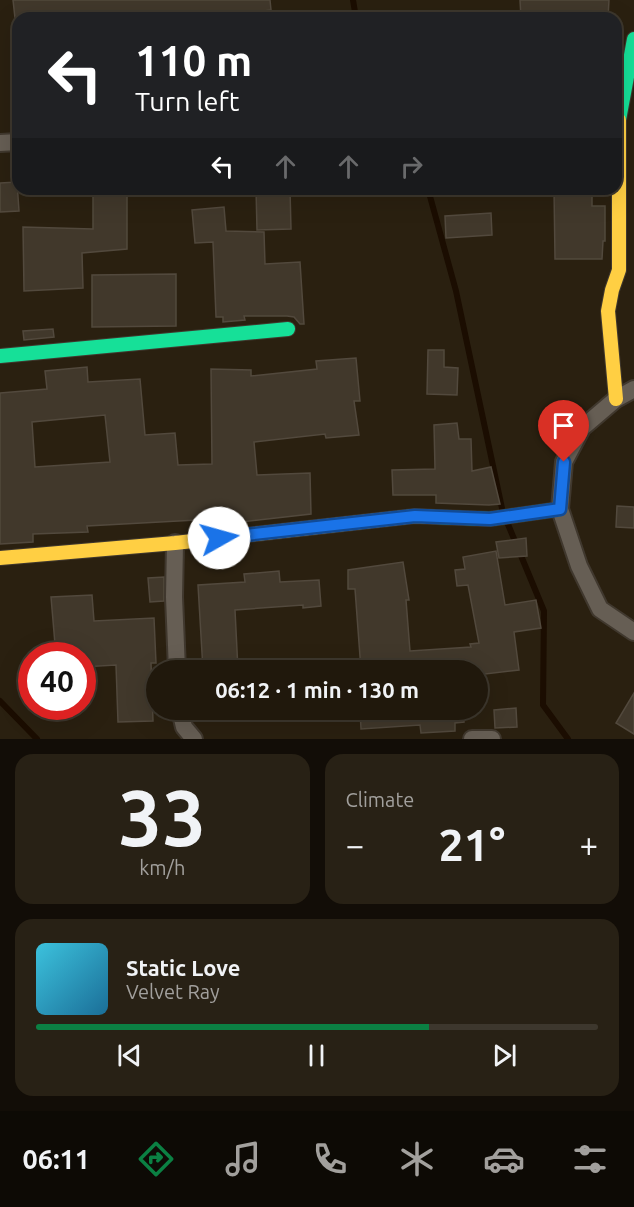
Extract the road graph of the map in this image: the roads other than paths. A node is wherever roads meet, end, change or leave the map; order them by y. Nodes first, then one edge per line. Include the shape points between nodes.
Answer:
1 (634, 39) edge
2 (622, 100) edge
3 (618, 195) edge
4 (288, 329) dead end
5 (0, 356) edge
6 (634, 389) edge
7 (616, 399) junction
8 (560, 509) junction
9 (175, 543) junction
10 (0, 558) edge
11 (634, 632) edge
12 (177, 660) edge
13 (182, 720) edge
14 (194, 739) edge
15 (472, 739) edge
16 (492, 739) edge

1 - 2 street
3 - 7 street via 619,270 608,311
4 - 5 street
6 - 7 street
7 - 8 street via 582,428 564,462
8 - 9 street via 490,519 415,516
8 - 11 street via 579,566 600,609
9 - 10 street
9 - 12 street
13 - 14 street
15 - 16 street

